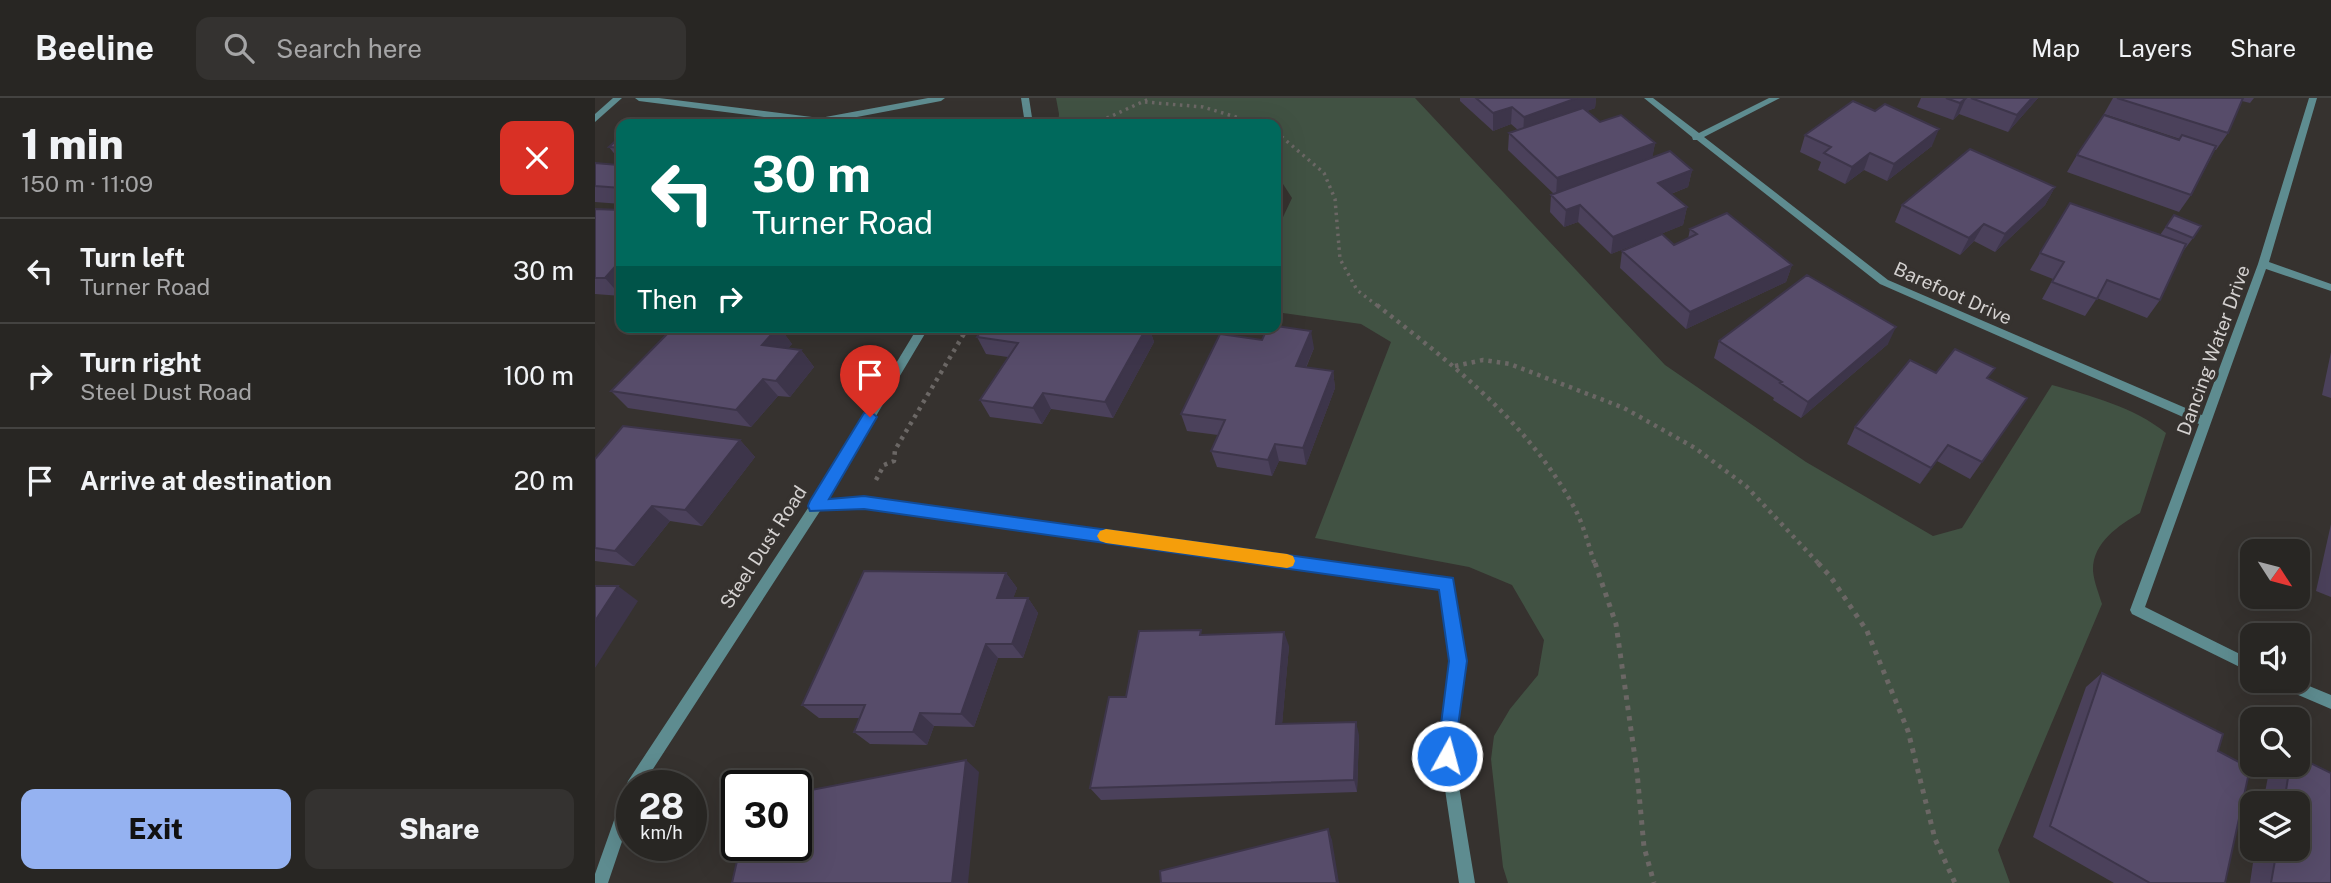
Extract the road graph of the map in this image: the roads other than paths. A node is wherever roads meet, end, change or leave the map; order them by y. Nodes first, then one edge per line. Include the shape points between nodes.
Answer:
1 (618, 98) edge
2 (639, 98) edge
3 (941, 98) edge
4 (1025, 98) edge
5 (1648, 98) edge
6 (1776, 98) edge
7 (2313, 98) edge
8 (804, 119) edge
9 (831, 119) edge
10 (1028, 119) edge
11 (595, 120) edge
12 (1696, 138) junction
13 (2263, 264) junction
14 (2331, 288) edge
15 (920, 333) edge
16 (2206, 422) junction
17 (816, 506) junction
18 (2240, 661) edge
19 (2310, 693) edge
20 (2331, 702) edge
21 (643, 770) edge
22 (616, 835) edge
23 (600, 883) edge
24 (1467, 883) edge

1 - 11 street
2 - 8 street
3 - 9 street
4 - 10 street
5 - 12 street, Barefoot Drive
6 - 12 street
7 - 13 street, Dancing Water Drive
12 - 16 street, Barefoot Drive via 1884,282
13 - 14 street
13 - 16 street, Dancing Water Drive
15 - 17 street, Steel Dust Road
16 - 18 street, Dancing Water Drive via 2137,610
17 - 21 street, Steel Dust Road
17 - 24 street via 864,503 1447,583 1458,661 1447,756
19 - 20 street
22 - 23 street, Steel Dust Road

